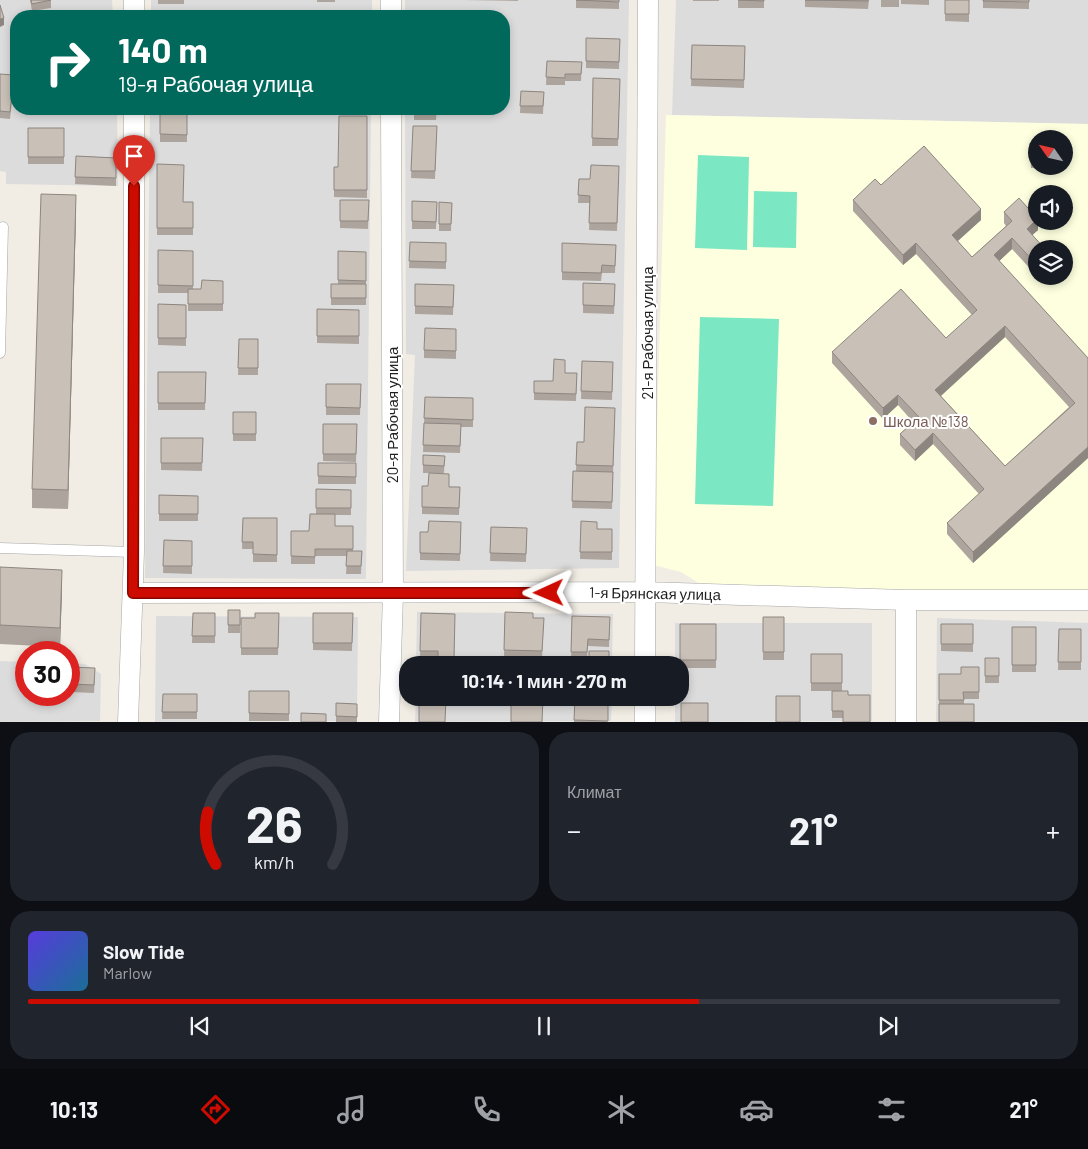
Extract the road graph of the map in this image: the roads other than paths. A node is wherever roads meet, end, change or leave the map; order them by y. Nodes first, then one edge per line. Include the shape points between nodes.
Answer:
1 (648, 0) edge
2 (134, 115) edge
3 (391, 115) edge
4 (4, 227) dead end
5 (0, 353) edge
6 (0, 548) edge
7 (134, 552) junction
8 (646, 592) junction
9 (133, 593) junction
10 (392, 594) junction
11 (906, 600) junction
12 (1088, 600) edge
13 (645, 656) edge
14 (645, 706) edge
15 (128, 722) edge
16 (389, 722) edge
17 (645, 722) edge
18 (906, 722) edge

1 - 8 street, 21-я Рабочая улица
2 - 7 street
3 - 10 street, 20-я Рабочая улица
4 - 5 lane
6 - 7 lane
7 - 9 street
8 - 10 street, 1-я Брянская улица
8 - 11 street, 1-я Брянская улица
8 - 13 street, 21-я Рабочая улица
9 - 10 street, 1-я Брянская улица
9 - 15 street
10 - 16 street, 20-я Рабочая улица
11 - 12 street, 1-я Брянская улица
11 - 18 street
14 - 17 street

